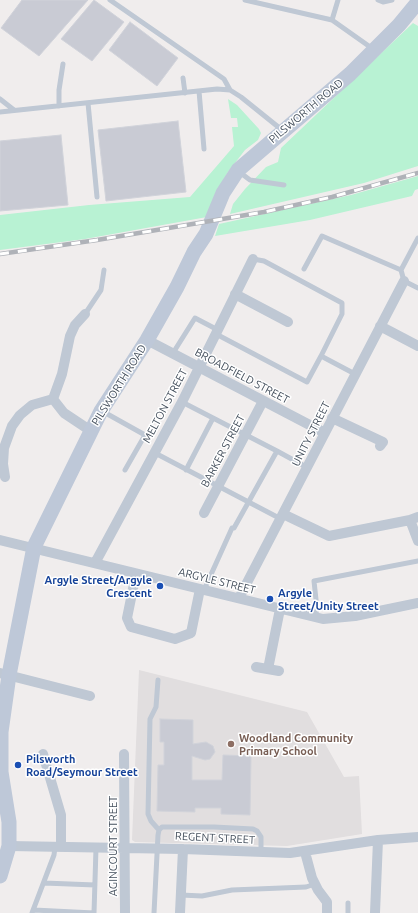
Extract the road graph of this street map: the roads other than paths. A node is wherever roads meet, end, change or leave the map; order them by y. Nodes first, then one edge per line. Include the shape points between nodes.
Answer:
1 (110, 0) edge
2 (248, 0) edge
3 (338, 0) edge
4 (378, 0) edge
5 (392, 0) edge
6 (418, 2) edge
7 (332, 20) junction
8 (374, 50) junction
9 (64, 64) dead end
10 (183, 78) dead end
11 (230, 90) junction
12 (199, 91) junction
13 (185, 93) junction
14 (0, 99) edge
15 (88, 103) junction
16 (59, 106) junction
17 (14, 110) junction
18 (0, 112) edge
19 (282, 130) junction
20 (204, 149) dead end
21 (238, 170) junction
22 (284, 185) dead end
23 (97, 197) dead end
24 (418, 238) edge
25 (253, 259) joint
26 (304, 269) dead end
27 (104, 270) dead end
28 (401, 270) junction
29 (404, 281) junction
30 (418, 288) edge
31 (235, 294) junction
32 (85, 314) joint
33 (288, 322) dead end
34 (380, 326) junction
35 (217, 332) junction
36 (147, 340) junction
37 (418, 346) edge
38 (173, 353) junction
39 (321, 356) junction
40 (199, 367) junction
41 (355, 374) junction
42 (53, 399) junction
43 (263, 400) junction
44 (182, 402) junction
45 (101, 411) junction
46 (213, 418) junction
47 (332, 418) junction
48 (91, 431) junction
49 (325, 432) junction
50 (245, 435) junction
51 (380, 446) dead end
52 (277, 451) junction
53 (154, 453) junction
54 (308, 468) junction
55 (124, 470) dead end
56 (186, 470) junction
57 (5, 477) dead end
58 (218, 487) junction
59 (248, 503) junction
60 (204, 513) dead end
61 (282, 516) junction
62 (414, 518) edge
63 (0, 540) edge
64 (418, 541) edge
65 (34, 548) junction
66 (418, 561) edge
67 (95, 563) junction
68 (136, 574) junction
69 (202, 590) junction
70 (239, 598) junction
71 (418, 603) edge
72 (280, 609) junction
73 (315, 617) junction
74 (256, 667) dead end
75 (268, 669) junction
76 (279, 671) dead end
77 (4, 674) edge
78 (158, 680) dead end
79 (90, 696) dead end
80 (43, 754) dead end
81 (124, 754) dead end
82 (1, 772) edge
83 (159, 830) junction
84 (418, 838) edge
85 (378, 840) junction
86 (9, 846) junction
87 (58, 847) junction
88 (96, 848) junction
89 (157, 848) junction
90 (125, 849) junction
91 (183, 849) junction
92 (261, 852) junction
93 (304, 852) junction
94 (0, 876) edge
95 (44, 883) junction
96 (315, 884) junction
97 (95, 885) junction
98 (181, 895) junction
99 (348, 903) dead end
100 (33, 912) edge
101 (94, 913) edge
102 (124, 913) edge
103 (154, 913) edge
104 (180, 913) edge
105 (327, 913) edge
106 (348, 913) edge
107 (375, 913) edge

1 - 11 lane via 224,79
2 - 7 lane
3 - 7 lane
4 - 5 lane
6 - 8 street, PILSWORTH ROAD
7 - 8 lane
8 - 19 street, PILSWORTH ROAD via 350,74
9 - 16 lane
10 - 13 lane
11 - 12 lane
11 - 19 lane
12 - 13 lane
12 - 20 lane
13 - 15 lane
14 - 17 lane
15 - 16 lane
15 - 23 lane
16 - 17 lane
17 - 18 lane
19 - 21 street, PILSWORTH ROAD
21 - 22 lane via 250,180
21 - 36 street, PILSWORTH ROAD via 223,193 206,234
24 - 28 lane
25 - 31 street, MELTON STREET
25 - 39 lane via 264,262 342,303 342,314
26 - 28 lane via 322,236
27 - 32 lane via 101,290
28 - 29 lane
29 - 30 lane
29 - 34 street, UNITY STREET
31 - 33 street
31 - 35 street, MELTON STREET
32 - 42 street via 75,325 70,336 62,374
34 - 37 street
34 - 41 street, UNITY STREET
35 - 38 lane via 195,318
35 - 39 lane via 307,382
35 - 40 street, MELTON STREET
36 - 38 street, BROADFIELD STREET
36 - 45 street, PILSWORTH ROAD
38 - 40 street, BROADFIELD STREET
39 - 41 lane
40 - 43 street, BROADFIELD STREET
40 - 44 street, MELTON STREET
41 - 47 street, UNITY STREET
42 - 48 street via 64,413
42 - 57 street via 32,405 12,426 4,448
43 - 49 street, BROADFIELD STREET
43 - 50 street, BARKER STREET
44 - 46 lane
44 - 53 street, MELTON STREET
45 - 48 street, PILSWORTH ROAD
45 - 55 lane via 145,435
46 - 50 lane
46 - 56 lane
47 - 49 street, UNITY STREET
47 - 51 street via 383,442
48 - 65 street, PILSWORTH ROAD
49 - 54 street, UNITY STREET
50 - 52 lane
50 - 58 street, BARKER STREET
52 - 54 lane
52 - 59 lane
53 - 56 lane
53 - 67 street, MELTON STREET
54 - 61 street, UNITY STREET
56 - 58 lane
58 - 59 lane
58 - 60 street, BARKER STREET
59 - 61 lane
59 - 69 lane via 232,528
61 - 62 street via 329,536
61 - 70 street, UNITY STREET
62 - 64 street
63 - 65 street, ARGYLE STREET
65 - 67 street, ARGYLE STREET
65 - 77 street, PILSWORTH ROAD
66 - 73 lane via 314,581 317,608
67 - 68 street, ARGYLE STREET
68 - 69 street, ARGYLE STREET
68 - 69 street via 126,618 132,627 175,639 191,633
69 - 70 street, ARGYLE STREET
70 - 72 street, ARGYLE STREET
71 - 73 street, ARGYLE STREET via 343,618
72 - 73 street, ARGYLE STREET
72 - 75 street
74 - 75 street
75 - 76 street
77 - 79 street
77 - 82 street, PILSWORTH ROAD
78 - 83 lane via 156,707 150,719 148,814
80 - 87 street via 61,815
81 - 90 street, AGINCOURT STREET
82 - 86 street, PILSWORTH ROAD via 9,822
83 - 89 lane
83 - 92 lane via 168,826 253,829 261,837
84 - 85 street, REGENT STREET
85 - 93 street, REGENT STREET
85 - 107 street
86 - 87 street, REGENT STREET
86 - 94 street, PILSWORTH ROAD
87 - 88 street, REGENT STREET
87 - 95 lane
88 - 90 street, REGENT STREET
88 - 97 lane
89 - 90 street, REGENT STREET
89 - 91 street, REGENT STREET
89 - 103 lane
90 - 102 street, AGINCOURT STREET
91 - 92 street, REGENT STREET
91 - 98 street
92 - 93 street, REGENT STREET
93 - 96 street
95 - 97 lane
95 - 100 lane
96 - 98 lane via 306,887 232,890 202,896
96 - 105 street via 327,902
97 - 101 lane
98 - 104 street
99 - 106 lane
100 - 101 lane

